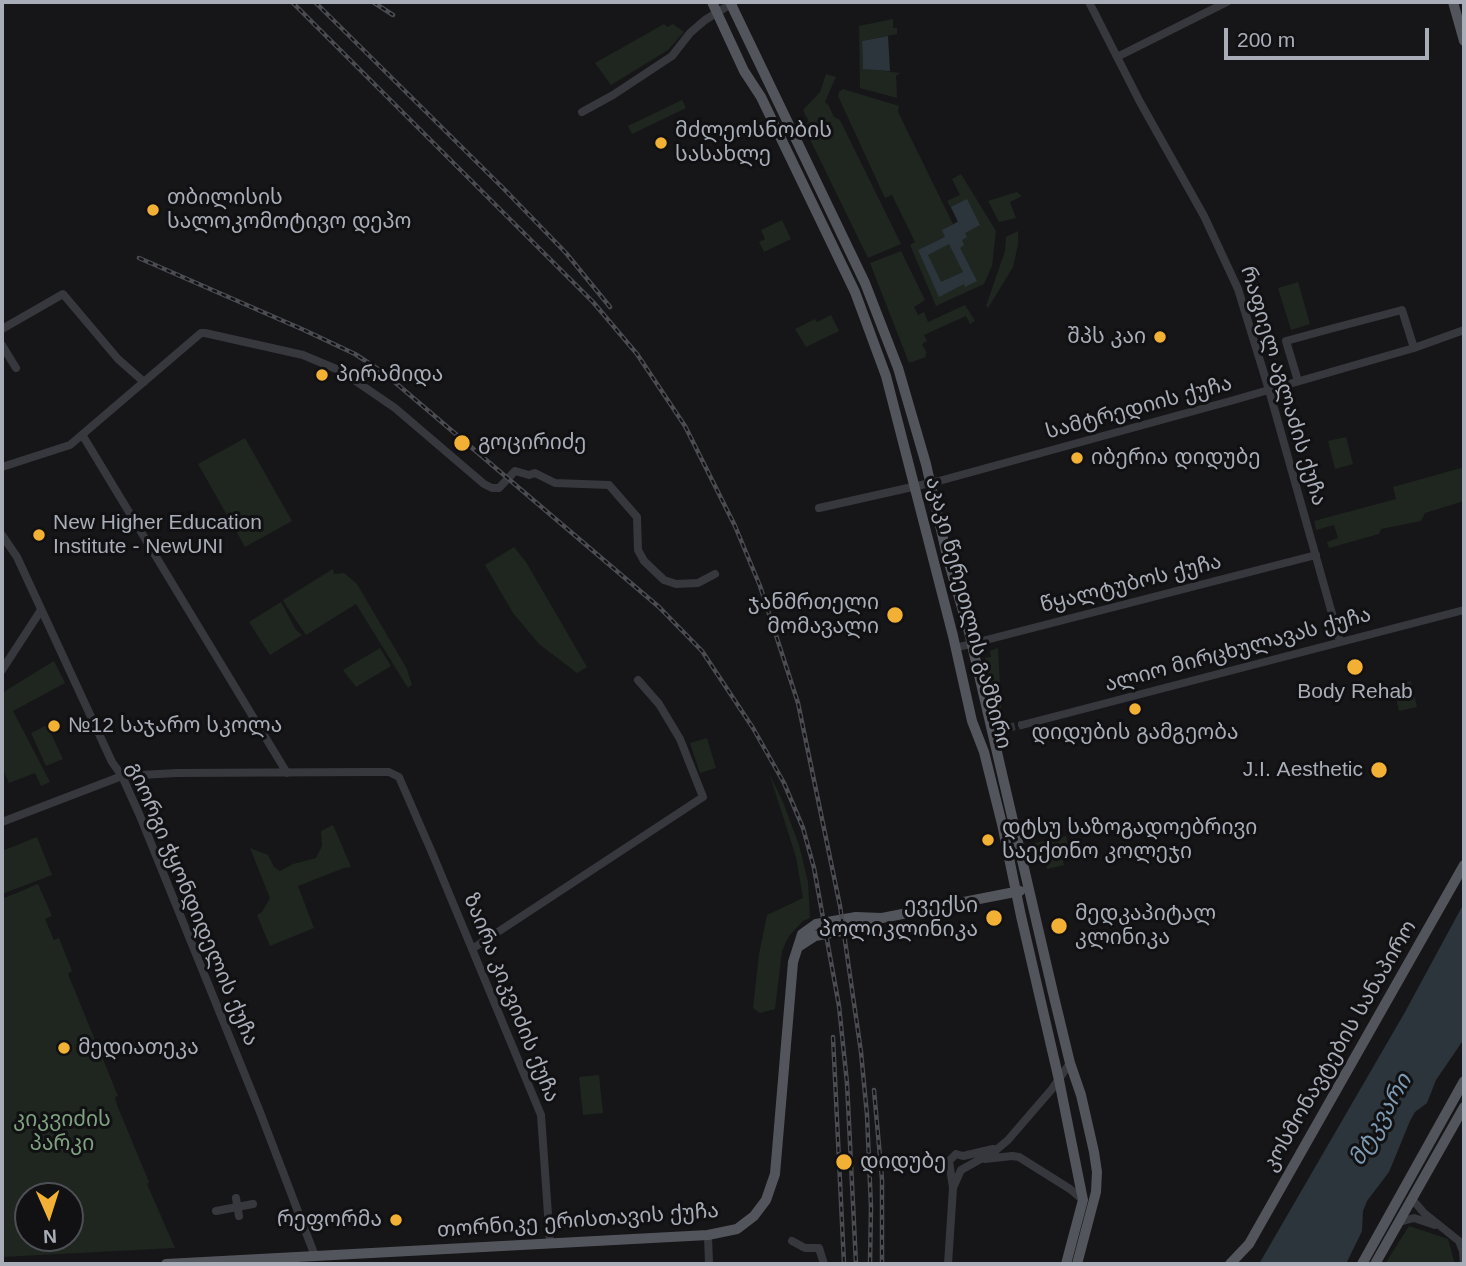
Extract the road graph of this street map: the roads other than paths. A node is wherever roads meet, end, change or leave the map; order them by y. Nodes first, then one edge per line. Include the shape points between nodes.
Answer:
1 (731, 2) edge
2 (1089, 2) edge
3 (1227, 2) edge
4 (1452, 2) edge
5 (714, 6) edge
6 (1464, 41) edge
7 (1117, 57) junction
8 (582, 112) dead end
9 (2, 330) edge
10 (1464, 330) edge
11 (2, 345) edge
12 (1414, 348) junction
13 (16, 368) dead end
14 (1298, 381) junction
15 (144, 382) junction
16 (1269, 390) junction
17 (83, 436) junction
18 (2, 467) edge
19 (930, 483) junction
20 (915, 487) junction
21 (819, 508) dead end
22 (2, 535) edge
23 (1316, 555) junction
24 (715, 574) dead end
25 (41, 610) junction
26 (1464, 610) edge
27 (1340, 642) junction
28 (971, 644) junction
29 (955, 648) junction
30 (2, 670) edge
31 (638, 680) dead end
32 (1021, 725) tunnel mouth
33 (1007, 728) tunnel mouth
34 (992, 731) junction
35 (287, 773) junction
36 (122, 776) junction
37 (2, 822) edge
38 (1464, 865) edge
39 (1030, 889) junction
40 (1016, 892) junction
41 (472, 949) junction
42 (1070, 1063) junction
43 (1059, 1080) junction
44 (1464, 1081) edge
45 (1464, 1107) edge
46 (1002, 1145) junction
47 (963, 1156) junction
48 (979, 1161) junction
49 (959, 1169) junction
50 (1412, 1199) junction
51 (1083, 1200) junction
52 (253, 1204) dead end
53 (216, 1210) dead end
54 (1399, 1222) junction
55 (1444, 1229) junction
56 (708, 1235) junction
57 (792, 1241) dead end
58 (550, 1243) junction
59 (1248, 1245) junction
60 (315, 1256) junction
61 (341, 1259) edge
62 (1242, 1263) edge
63 (166, 1264) edge
64 (709, 1264) edge
65 (824, 1264) edge
66 (948, 1264) edge
67 (1066, 1264) edge
68 (1077, 1264) edge
69 (1230, 1264) edge
70 (1362, 1264) edge
71 (1375, 1264) edge
72 (1464, 1264) edge

1 - 5 street
1 - 19 main road, აკაკი წერეთლის გამზირი via 873,301 902,381
2 - 7 street, რაფიელ აგლაძის ქუჩა
3 - 7 street
4 - 6 main road
5 - 8 street via 672,56
5 - 20 main road, აკაკი წერეთლის გამზირი via 860,304 886,376
7 - 16 street, რაფიელ აგლაძის ქუჩა via 1231,274
9 - 15 street via 63,295
10 - 12 street, სამტრედიის ქუჩა
11 - 13 street
12 - 14 street, სამტრედიის ქუჩა
12 - 14 street via 1402,310 1330,328 1286,341
14 - 16 street, სამტრედიის ქუჩა
15 - 17 street
15 - 24 street via 201,333 293,353 341,371 395,408 492,488 499,488 515,471 535,473 555,483 609,485 637,517 638,550 664,580 698,583
16 - 19 street, სამტრედიის ქუჩა
16 - 23 street, რაფიელ აგლაძის ქუჩა
17 - 18 street via 70,445
17 - 35 street
19 - 20 street, სამტრედიის ქუჩა
19 - 28 main road, აკაკი წერეთლის გამზირი
20 - 21 street, სამტრედიის ქუჩა
20 - 29 main road, აკაკი წერეთლის გამზირი
22 - 25 street, გიორგი ჭყონდიდელის ქუჩა
23 - 27 street, რაფიელ აგლაძის ქუჩა
23 - 28 street, წყალტუბოს ქუჩა
25 - 30 street
25 - 36 street, გიორგი ჭყონდიდელის ქუჩა
26 - 27 street, ალიო მირცხულავას ქუჩა
27 - 32 street, ალიო მირცხულავას ქუჩა
28 - 29 street, წყალტუბოს ქუჩა
28 - 34 main road, აკაკი წერეთლის გამზირი
29 - 40 main road, აკაკი წერეთლის გამზირი
31 - 41 street via 660,704 680,739 703,797
33 - 34 street
34 - 39 main road, აკაკი წერეთლის გამზირი
35 - 36 street
35 - 41 street, ზაირა კიკვიძის ქუჩა via 389,772 399,777
36 - 37 street
36 - 60 street, გიორგი ჭყონდიდელის ქუჩა
38 - 59 main road, კოსმონავტების სანაპირო
39 - 40 main road, თორნიკე ერისთავის ქუჩა
39 - 42 main road, აკაკი წერეთლის გამზირი
40 - 43 main road, აკაკი წერეთლის გამზირი
40 - 56 main road, თორნიკე ერისთავის ქუჩა via 882,918 816,924 803,934 793,962 773,1182 760,1209 742,1227
41 - 58 street, ზაირა კიკვიძის ქუჩა via 541,1115
42 - 43 street
42 - 68 main road, აკაკი წერეთლის გამზირი via 1097,1172
43 - 46 street
43 - 51 main road, აკაკი წერეთლის გამზირი
44 - 70 main road
45 - 50 main road
46 - 47 street
46 - 48 street
47 - 49 street via 966,1161
47 - 49 street via 950,1157 949,1164
48 - 49 street
48 - 51 street via 1019,1157
49 - 66 street via 953,1188
50 - 54 main road
50 - 55 street
51 - 67 main road, აკაკი წერეთლის გამზირი
52 - 53 street
54 - 55 street via 1414,1218
54 - 71 main road
55 - 72 street via 1459,1241
56 - 58 main road, თორნიკე ერისთავის ქუჩა
56 - 64 street
57 - 65 street via 805,1248 819,1248
58 - 61 main road, თორნიკე ერისთავის ქუჩა
59 - 62 main road, კოსმონავტების სანაპირო
59 - 69 main road, კოსმონავტების სანაპირო
60 - 61 main road, თორნიკე ერისთავის ქუჩა
60 - 63 main road, თორნიკე ერისთავის ქუჩა

